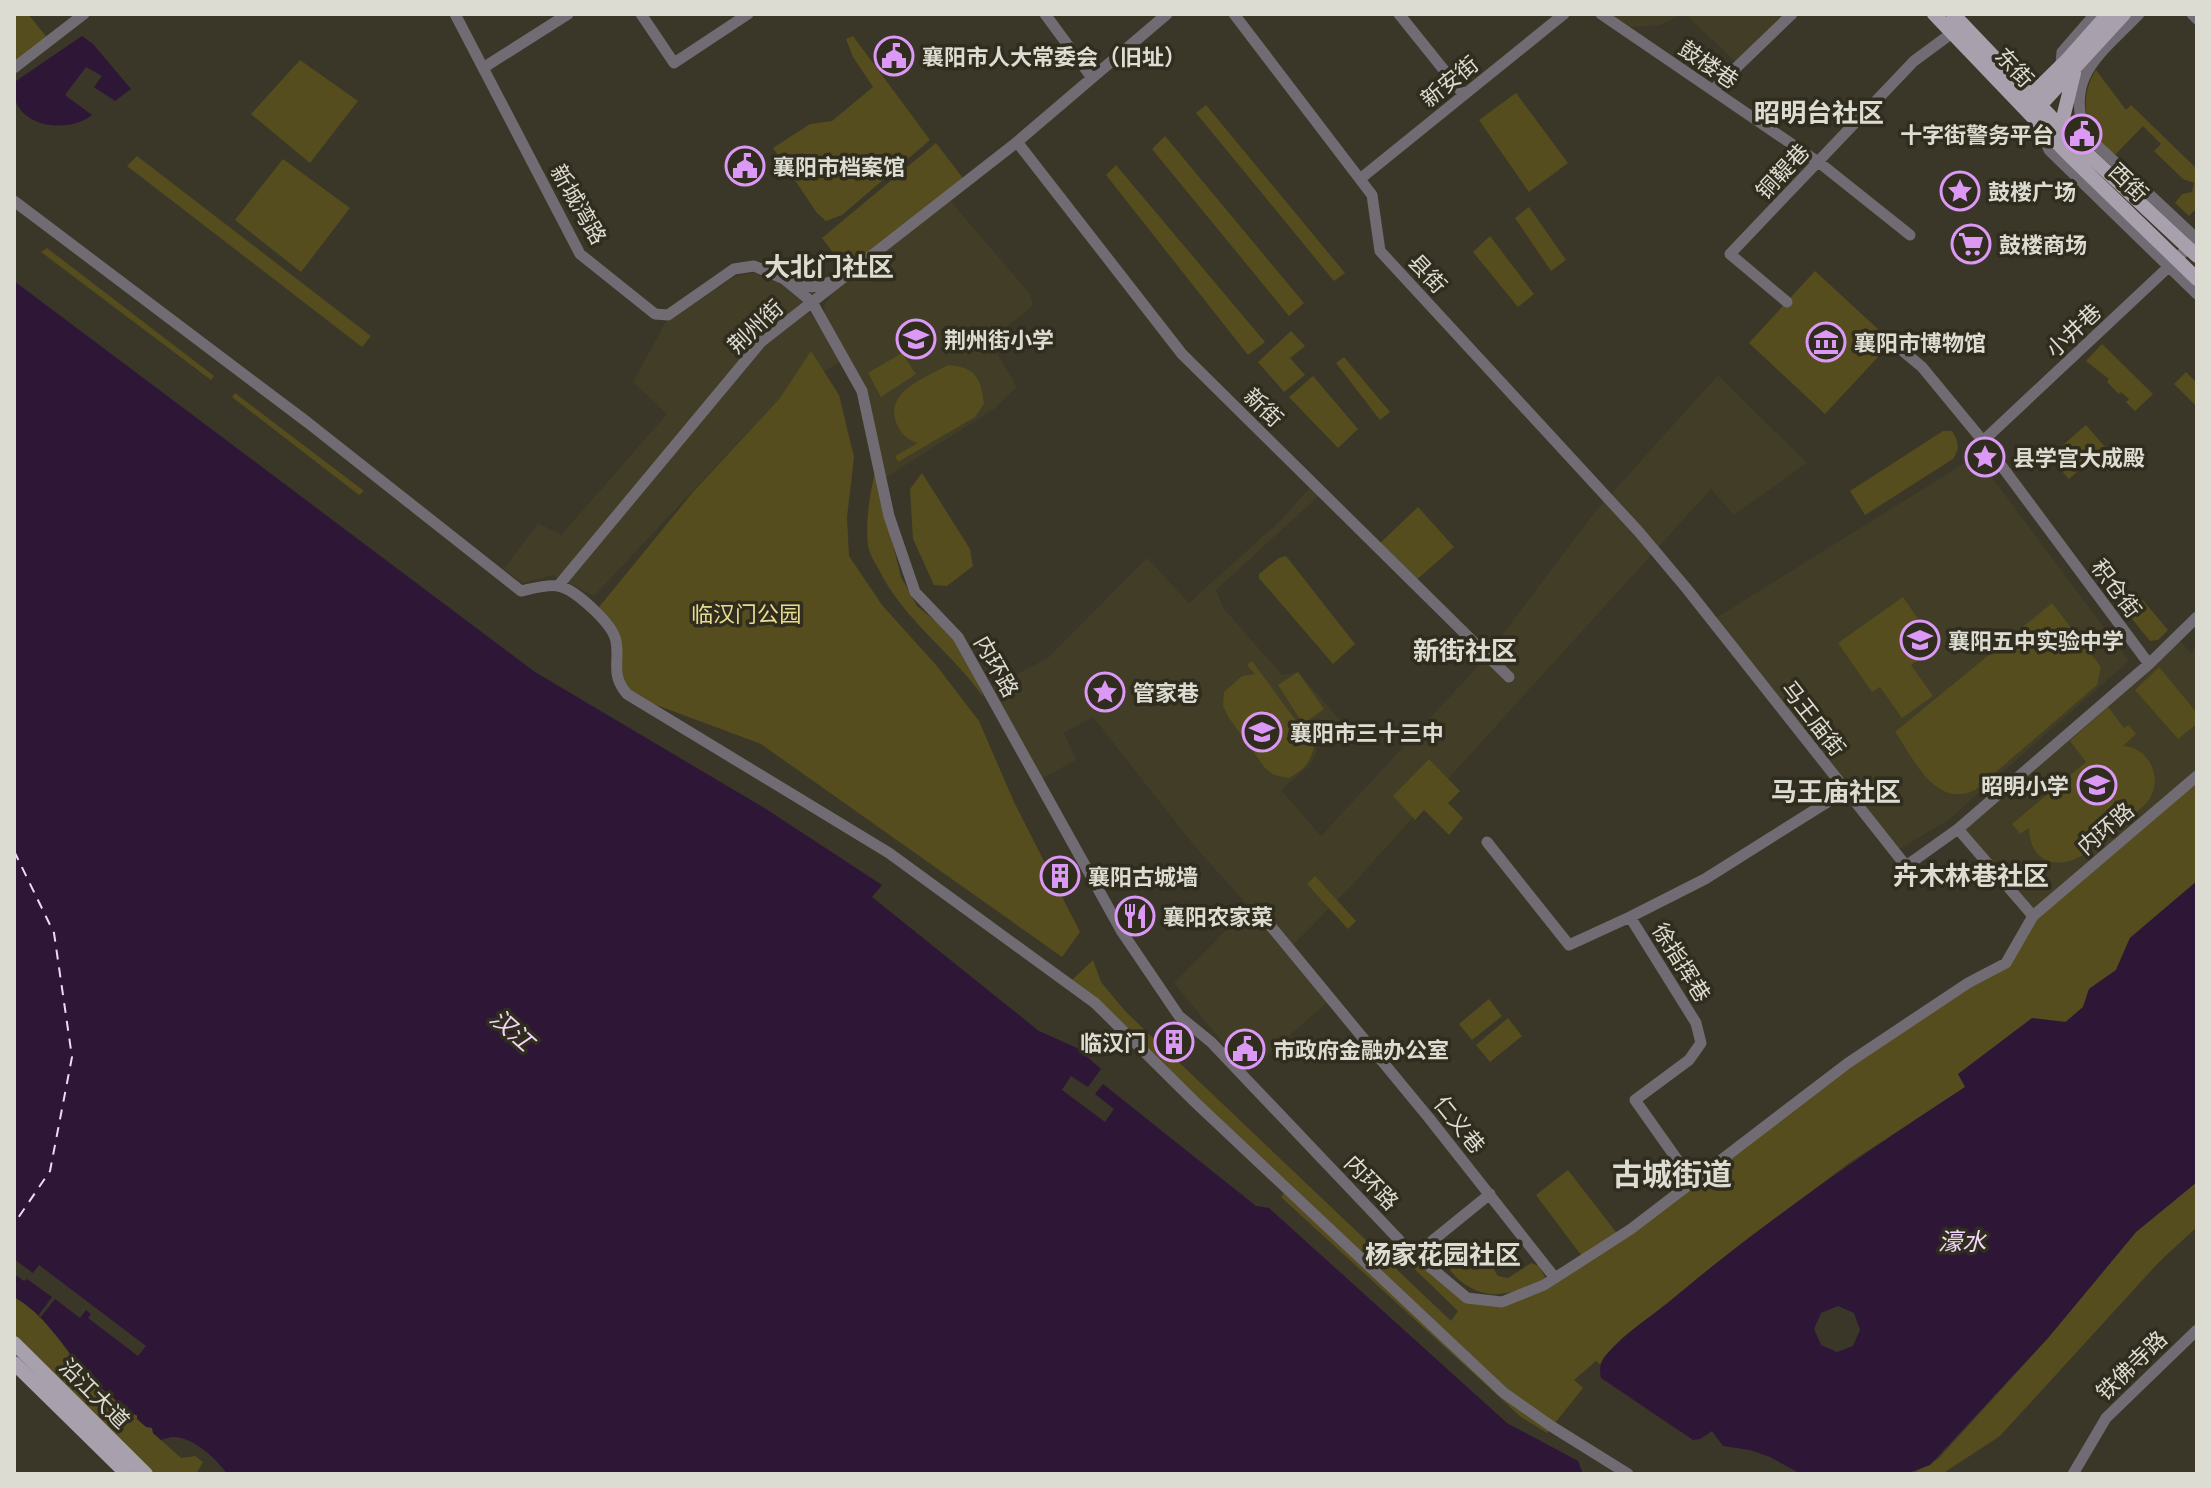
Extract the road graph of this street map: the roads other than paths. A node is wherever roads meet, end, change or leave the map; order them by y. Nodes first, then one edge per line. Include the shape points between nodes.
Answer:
1 (84, 14) edge
2 (455, 14) edge
3 (568, 14) edge
4 (641, 14) edge
5 (748, 14) edge
6 (1045, 14) edge
7 (1167, 14) edge
8 (1234, 14) edge
9 (1399, 14) edge
10 (1564, 14) edge
11 (1601, 14) edge
12 (1792, 14) edge
13 (1934, 14) edge
14 (1953, 14) edge
15 (2095, 14) edge
16 (2108, 14) edge
17 (2124, 14) edge
18 (2139, 14) edge
19 (2192, 14) edge
20 (2197, 19) edge
21 (1952, 33) junction
22 (2069, 63) junction
23 (14, 68) edge
24 (483, 68) junction
25 (2006, 69) junction
26 (1092, 78) junction
27 (1713, 90) junction
28 (1464, 95) junction
29 (2032, 109) junction
30 (2081, 139) junction
31 (1017, 142) junction
32 (1818, 161) junction
33 (1360, 179) junction
34 (14, 201) edge
35 (1910, 235) dead end
36 (2195, 243) edge
37 (2173, 263) junction
38 (784, 279) junction
39 (842, 279) junction
40 (2197, 279) edge
41 (2197, 294) edge
42 (812, 302) junction
43 (1787, 302) dead end
44 (826, 327) junction
45 (1892, 342) dead end
46 (1983, 441) junction
47 (1639, 532) joint
48 (558, 586) junction
49 (2197, 617) edge
50 (2149, 664) junction
51 (1509, 677) dead end
52 (2197, 776) edge
53 (1845, 791) junction
54 (1958, 829) junction
55 (1487, 842) dead end
56 (2033, 916) junction
57 (1630, 917) junction
58 (1269, 924) dead end
59 (1693, 1182) junction
60 (1490, 1194) junction
61 (1416, 1254) junction
62 (1555, 1278) junction
63 (2197, 1330) edge
64 (14, 1343) edge
65 (14, 1363) edge
66 (127, 1474) edge
67 (146, 1474) edge
68 (1628, 1474) edge
69 (2073, 1474) edge

1 - 23 street
2 - 24 street, 新城湾路
3 - 24 street
4 - 5 street via 674,63
6 - 26 street
7 - 26 street, 荆州街
8 - 33 street, 县街
9 - 28 street
10 - 28 street, 新安街
11 - 27 street, 鼓楼巷
12 - 27 street
13 - 21 main road, 东街
14 - 25 main road, 东街
15 - 22 street via 2062,52
16 - 22 main road
17 - 22 main road
18 - 30 street via 2085,72 2079,91
19 - 20 street
21 - 29 main road, 东街
21 - 32 street, 铜鞮巷 via 1914,61
22 - 25 main road via 2032,83
22 - 29 main road
22 - 30 main road via 2064,127
24 - 38 street, 新城湾路 via 580,254 655,314 668,315 734,269 754,266
25 - 29 main road, 东街
26 - 31 street, 荆州街
27 - 32 street, 鼓楼巷
28 - 33 street, 新安街
29 - 30 main road, 西街
29 - 37 main road, 西街
30 - 36 main road, 西街
31 - 39 street, 荆州街
31 - 51 street, 新街 via 1182,354
32 - 35 street, 鼓楼巷
32 - 43 street, 铜鞮巷 via 1730,254
33 - 47 street, 县街 via 1372,195 1380,251
34 - 48 street via 521,591
36 - 37 street, 小井巷
37 - 40 main road, 西街
37 - 41 street
37 - 46 street, 小井巷
38 - 39 street via 812,287
38 - 42 street, 新城湾路
39 - 42 street, 荆州街
39 - 44 street via 824,305
42 - 44 street, 内环路
42 - 48 street, 荆州街 via 761,342
44 - 61 street, 内环路 via 862,391 889,516 915,592 958,637 1122,932 1179,1016 1211,1042
45 - 46 street, 积仓街 via 1922,367
46 - 50 street, 积仓街
47 - 53 street, 马王庙街
48 - 68 street via 581,598 612,632 619,684 627,694 889,853 1095,1003 1504,1393
49 - 50 street
50 - 54 street
52 - 56 street, 内环路
53 - 54 street, 马王庙街 via 1906,866
53 - 57 street, 徐指挥巷 via 1705,879
54 - 56 street
55 - 57 street via 1569,945
56 - 59 street, 内环路 via 2006,963 1848,1063
57 - 59 street, 徐指挥巷 via 1696,1023 1701,1043 1689,1060 1635,1100
58 - 60 street, 仁义巷
59 - 62 street, 内环路
60 - 61 street
60 - 62 street, 仁义巷
61 - 62 street, 内环路 via 1467,1298 1502,1302
63 - 69 street, 铁佛寺路 via 2106,1418
64 - 67 main road, 沿江大道
65 - 66 main road, 沿江大道

